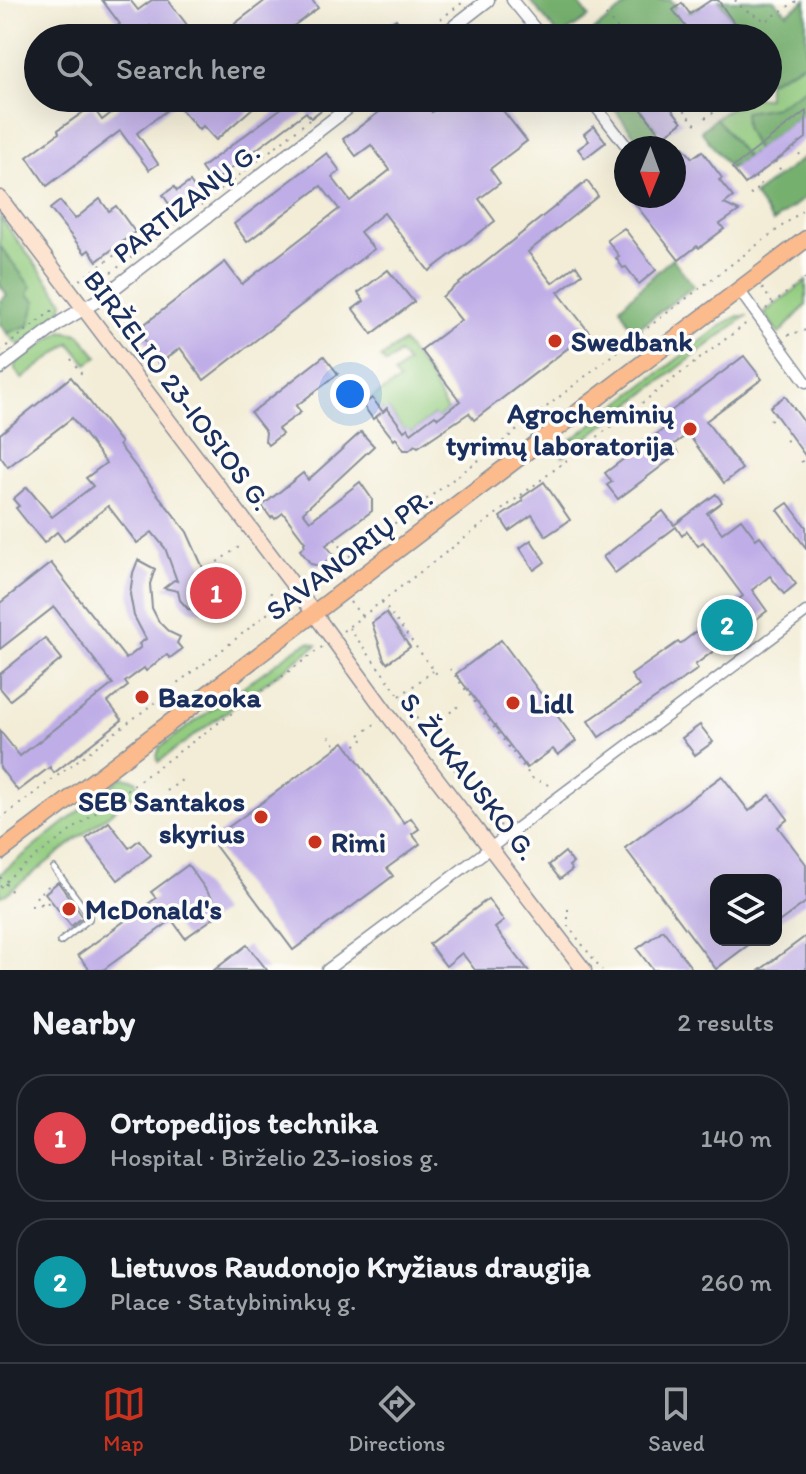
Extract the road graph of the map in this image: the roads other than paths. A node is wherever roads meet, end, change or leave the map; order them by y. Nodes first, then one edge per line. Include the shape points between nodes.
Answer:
1 (488, 0) edge
2 (512, 0) edge
3 (457, 24) edge
4 (532, 24) edge
5 (343, 112) edge
6 (600, 112) edge
7 (619, 136) edge
8 (0, 198) edge
9 (806, 239) edge
10 (739, 290) junction
11 (84, 308) junction
12 (0, 368) edge
13 (806, 382) edge
14 (806, 612) edge
15 (314, 614) junction
16 (491, 847) junction
17 (0, 852) edge
18 (54, 868) dead end
19 (60, 942) dead end
20 (327, 970) edge
21 (584, 970) edge

1 - 3 street
2 - 4 street
5 - 11 street, PARTIZANŲ G.
6 - 7 street
8 - 11 main road, BIRŽELIO 23-IOSIOS G.
9 - 10 main road, SAVANORIŲ PR.
10 - 13 street
10 - 15 main road, SAVANORIŲ PR.
11 - 12 street, PARTIZANŲ G.
11 - 15 main road, BIRŽELIO 23-IOSIOS G.
14 - 16 street
15 - 16 main road, S. ŽUKAUSKO G.
15 - 17 main road, SAVANORIŲ PR.
16 - 20 street
16 - 21 main road, S. ŽUKAUSKO G.
18 - 19 lane via 89,915

